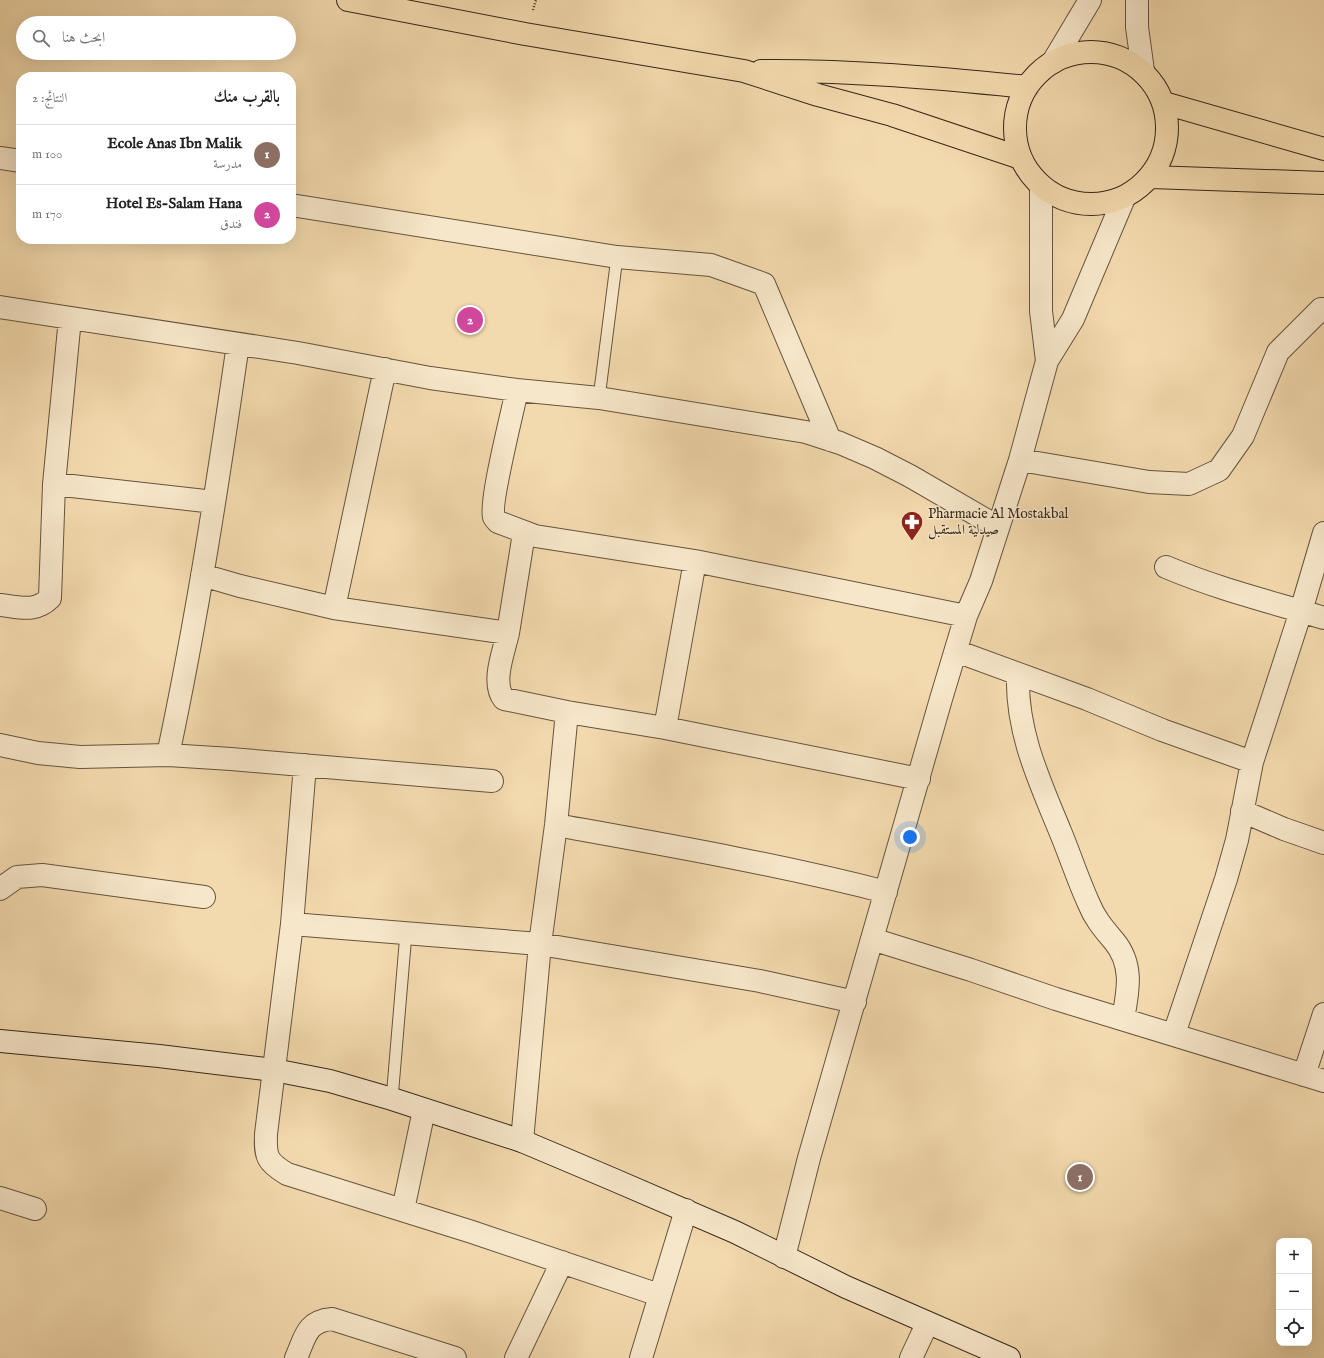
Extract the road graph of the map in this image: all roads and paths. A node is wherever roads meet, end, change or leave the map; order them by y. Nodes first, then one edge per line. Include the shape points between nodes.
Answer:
1 (348, 0) edge
2 (1090, 0) edge
3 (1137, 0) edge
4 (1053, 62) junction
5 (744, 71) junction
6 (1143, 71) junction
7 (1027, 87) junction
8 (1164, 103) junction
9 (1324, 149) edge
10 (0, 158) edge
11 (1021, 158) junction
12 (16, 160) edge
13 (1151, 177) junction
14 (1324, 183) edge
15 (1041, 186) junction
16 (1124, 198) junction
17 (296, 206) edge
18 (617, 257) junction
19 (0, 307) edge
20 (1324, 309) edge
21 (70, 318) junction
22 (238, 344) junction
23 (1047, 361) junction
24 (385, 369) junction
25 (517, 390) junction
26 (599, 398) junction
27 (830, 440) junction
28 (1020, 460) junction
29 (54, 484) junction
30 (214, 502) junction
31 (998, 527) junction
32 (524, 533) junction
33 (1324, 533) edge
34 (695, 561) junction
35 (1166, 568) dead end
36 (202, 575) junction
37 (0, 605) edge
38 (334, 608) junction
39 (1301, 611) junction
40 (966, 616) junction
41 (1324, 618) edge
42 (508, 633) junction
43 (956, 651) junction
44 (1018, 675) junction
45 (567, 712) junction
46 (665, 728) junction
47 (0, 744) edge
48 (168, 755) junction
49 (1252, 762) junction
50 (305, 765) junction
51 (919, 779) junction
52 (492, 781) dead end
53 (1242, 810) junction
54 (556, 824) junction
55 (1324, 842) edge
56 (0, 889) edge
57 (886, 892) junction
58 (204, 897) dead end
59 (292, 924) junction
60 (406, 933) junction
61 (872, 940) junction
62 (540, 944) junction
63 (855, 1002) junction
64 (1324, 1014) edge
65 (1123, 1019) junction
66 (1174, 1034) junction
67 (0, 1041) edge
68 (274, 1070) junction
69 (1314, 1078) edge
70 (392, 1099) junction
71 (424, 1110) junction
72 (522, 1141) junction
73 (0, 1198) edge
74 (35, 1209) dead end
75 (403, 1210) junction
76 (686, 1210) junction
77 (784, 1257) junction
78 (562, 1262) junction
79 (659, 1295) junction
80 (927, 1324) junction
81 (643, 1357) edge
82 (296, 1358) edge
83 (455, 1358) edge
84 (516, 1358) edge
85 (911, 1358) edge
86 (1009, 1358) edge

1 - 5 main road via 526,34
2 - 4 street
3 - 6 street via 1137,27
4 - 6 main road via 1070,54 1108,53 1127,60
4 - 7 main road via 1038,73
5 - 7 main road via 820,70 896,74
5 - 11 main road via 892,115
6 - 8 main road via 1156,86
7 - 11 main road via 1018,104 1015,122
8 - 9 main road
8 - 13 main road via 1168,122 1167,141 1161,160
10 - 12 street
11 - 15 main road
13 - 14 main road
13 - 16 main road
15 - 16 main road via 1062,198 1090,205
15 - 23 street via 1041,311
16 - 23 street via 1073,319
17 - 18 street
18 - 26 lane
18 - 27 street via 711,265 764,284
19 - 21 street
20 - 28 street via 1321,309 1278,352 1244,436 1219,470 1188,484 1149,482
21 - 22 street
21 - 29 street
22 - 24 street
22 - 30 street
23 - 28 street
24 - 25 street
24 - 38 street
25 - 26 street
25 - 32 street via 501,465 494,517 498,522
26 - 27 street via 806,432
27 - 31 street via 875,458 910,476
28 - 31 street
29 - 30 street
29 - 37 street via 50,598 42,606 33,608
30 - 36 street
31 - 40 street
32 - 34 street
32 - 42 street
33 - 39 street
34 - 40 street
34 - 46 street
35 - 39 street via 1229,591
36 - 38 street
36 - 48 street via 188,663
38 - 42 street
39 - 41 street
39 - 49 street
40 - 43 street
42 - 45 street via 500,670 499,692 504,699
43 - 44 street
43 - 51 street
44 - 49 street
44 - 65 street via 1020,715 1031,760 1089,905 1102,928 1124,956 1128,969 1130,984
45 - 46 street
45 - 54 street
46 - 51 street
47 - 48 street via 38,753 80,757
48 - 50 street
49 - 53 street
50 - 52 street
50 - 59 street
51 - 57 street
53 - 55 street via 1284,829
53 - 66 street via 1226,879
54 - 57 street via 721,855
54 - 62 street
56 - 58 street via 17,877 42,875
57 - 61 street
59 - 60 street
59 - 68 street
60 - 62 street
60 - 70 lane
61 - 63 street
61 - 65 street
62 - 63 street via 760,981
62 - 72 street
63 - 77 street via 809,1158
64 - 69 street
65 - 66 street
66 - 69 street
67 - 68 street
68 - 70 street via 330,1081
68 - 75 street via 266,1134 266,1154 269,1161 287,1174
70 - 71 street
71 - 72 street
71 - 75 street
72 - 76 street
73 - 74 street
75 - 78 street
76 - 77 street
76 - 79 street
77 - 80 street
78 - 79 street
78 - 84 street
79 - 81 street
80 - 85 street
80 - 86 street
82 - 83 street via 306,1333 313,1325 332,1319

